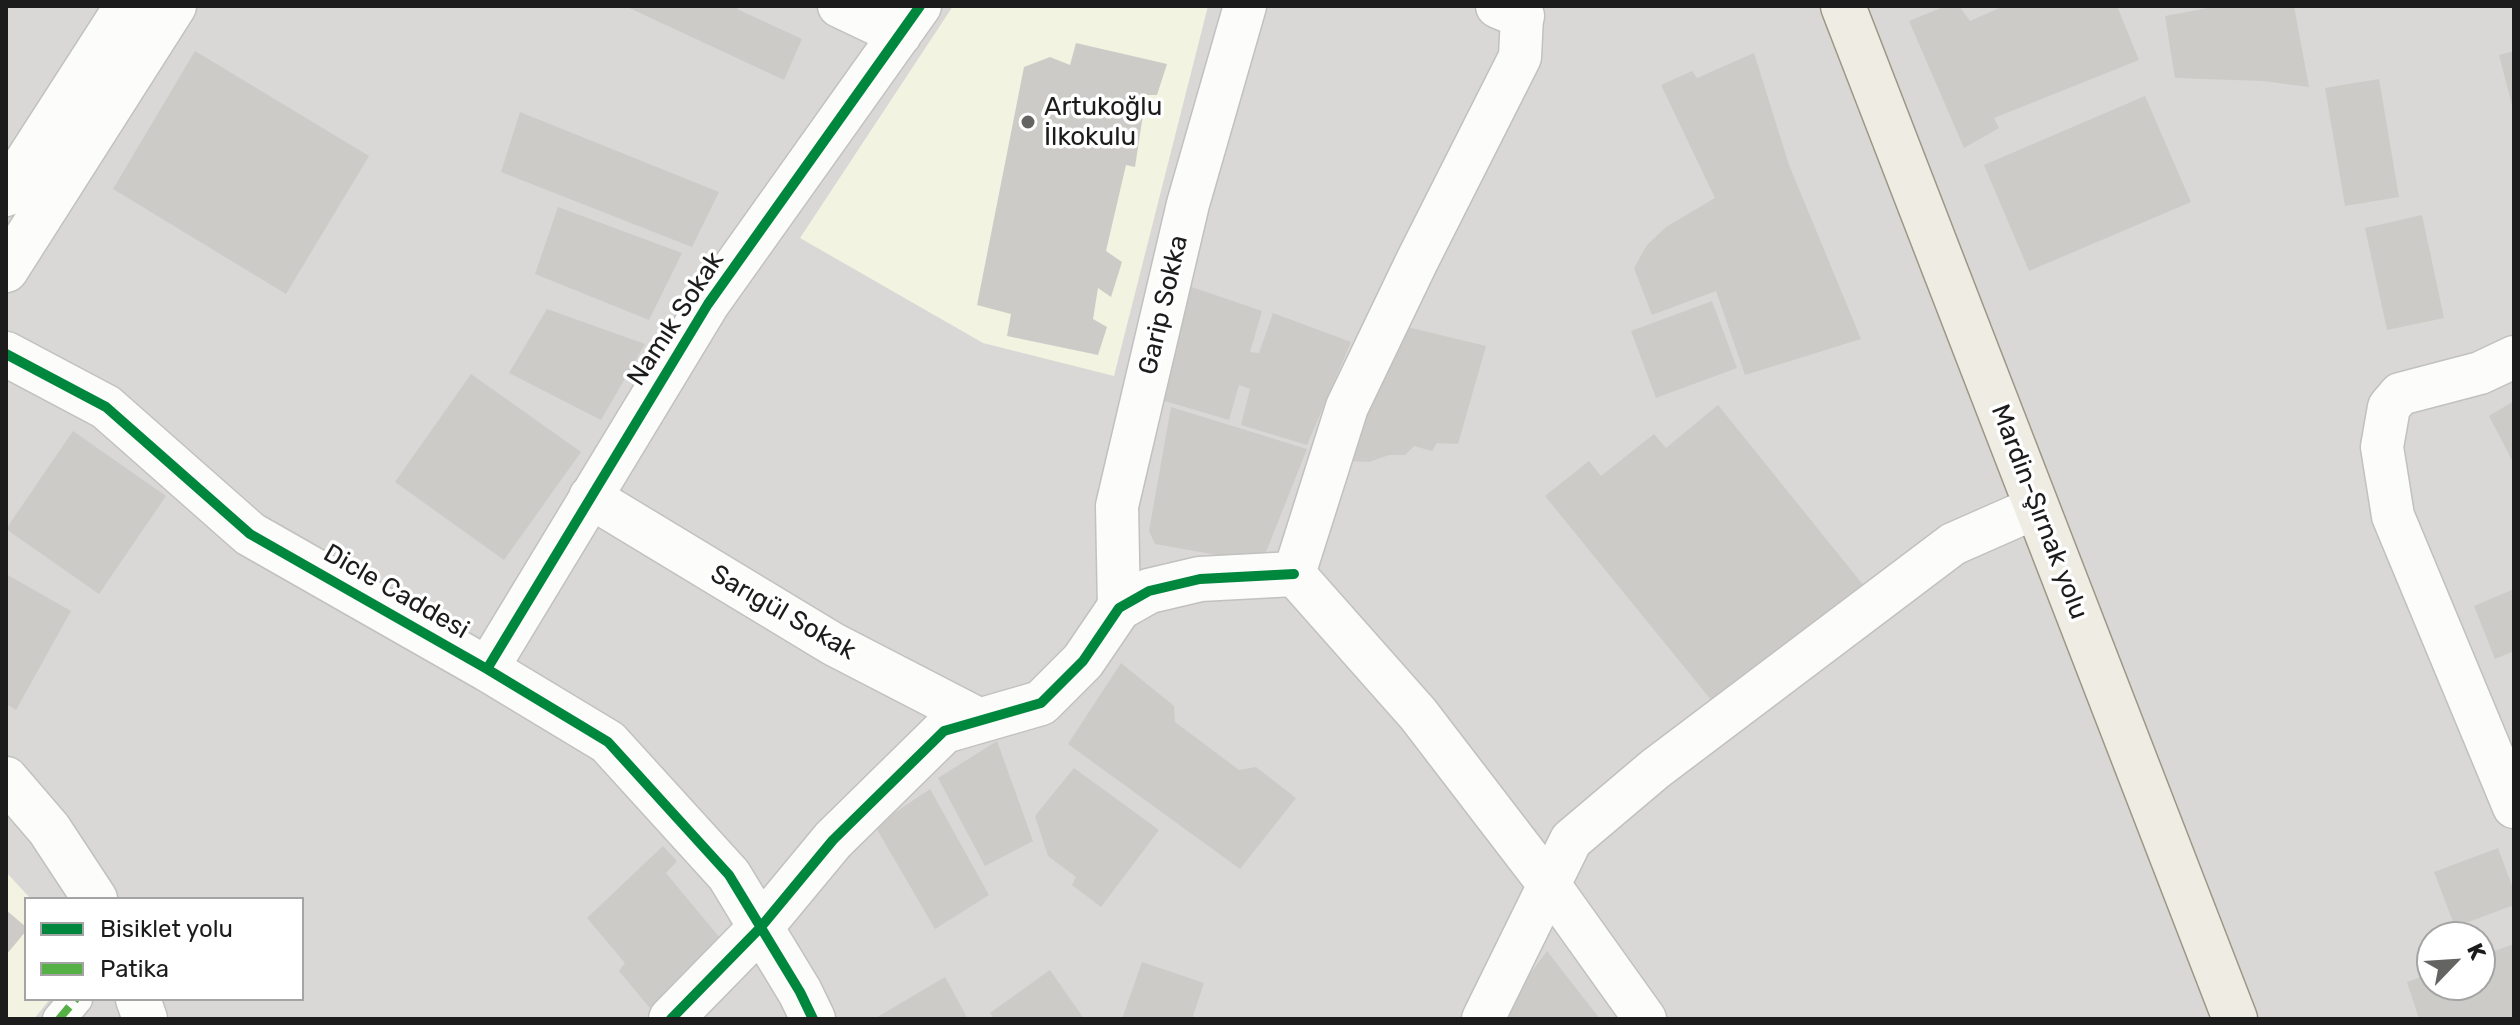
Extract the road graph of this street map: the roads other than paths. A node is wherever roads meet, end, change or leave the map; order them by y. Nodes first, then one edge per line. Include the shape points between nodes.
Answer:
1 (127, 6) edge
2 (174, 6) edge
3 (839, 6) edge
4 (1245, 6) edge
5 (1843, 6) edge
6 (1510, 11) edge
7 (910, 21) edge
8 (7, 191) edge
9 (6, 270) edge
10 (6, 354) edge
11 (2514, 357) edge
12 (590, 497) junction
13 (2037, 507) junction
14 (1294, 574) junction
15 (1119, 608) junction
16 (487, 669) junction
17 (980, 720) junction
18 (2506, 761) edge
19 (6, 779) edge
20 (2514, 807) edge
21 (1550, 886) junction
22 (94, 897) edge
23 (760, 928) junction
24 (74, 1001) edge
25 (59, 1019) edge
26 (671, 1019) edge
27 (813, 1019) edge
28 (1483, 1019) edge
29 (1645, 1019) edge
30 (2235, 1019) edge

1 - 8 street
2 - 9 street
3 - 7 street
4 - 15 street, Garip Sokka via 1188,204 1117,506
5 - 13 main road, Mardin-Şırnak yolu
6 - 14 street via 1520,57 1347,407
7 - 12 street, Namık Sokak via 708,304
10 - 16 street, Dicle Caddesi via 106,407 250,534
11 - 18 street via 2480,373 2400,394 2389,407 2382,447 2393,516
12 - 16 street, Namık Sokak
12 - 17 street, Sarıgül Sokak via 833,644
13 - 21 street via 1953,544 1655,769 1571,840
13 - 30 main road, Mardin-Şırnak yolu
14 - 15 street via 1200,579 1149,591
14 - 21 street via 1418,714
15 - 17 street via 1083,661 1041,703
16 - 23 street, Dicle Caddesi via 608,742 729,875
17 - 23 street via 944,731 833,840
18 - 20 street
19 - 22 street via 49,829
21 - 28 street
21 - 29 street
23 - 26 street
23 - 27 street, Dicle Caddesi
24 - 25 street

